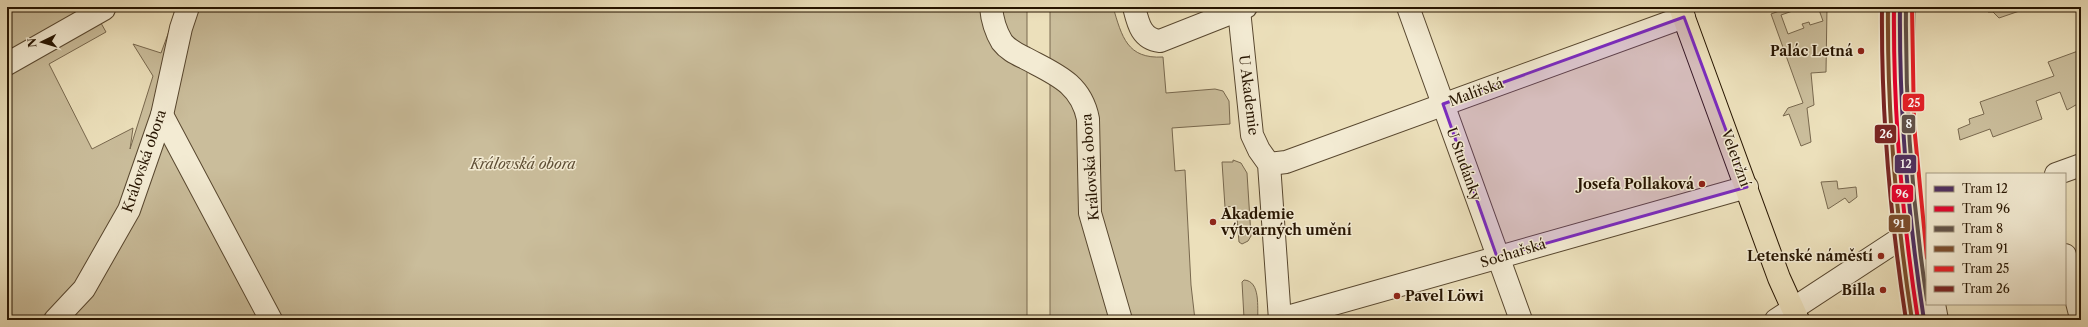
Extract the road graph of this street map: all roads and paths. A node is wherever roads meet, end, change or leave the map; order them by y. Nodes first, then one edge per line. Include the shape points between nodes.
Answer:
1 (188, 7) edge
2 (991, 7) edge
3 (1408, 7) edge
4 (1904, 7) edge
5 (104, 8) edge
6 (1242, 8) edge
7 (1682, 12) edge
8 (1136, 16) edge
9 (7, 64) edge
10 (1443, 104) junction
11 (162, 115) junction
12 (1269, 164) junction
13 (2081, 165) edge
14 (2059, 173) edge
15 (1747, 187) junction
16 (1921, 228) edge
17 (1926, 256) edge
18 (1497, 257) junction
19 (2066, 259) edge
20 (1934, 305) edge
21 (1789, 317) edge
22 (2081, 318) edge
23 (1280, 319) edge
24 (55, 320) edge
25 (271, 320) edge
26 (1122, 320) edge
27 (1521, 320) edge
28 (1937, 320) edge

1 - 11 street, Královská obora
2 - 26 street, Královská obora via 994,24 1002,43 1066,80 1085,105 1088,119 1090,213
3 - 10 street, U Studánky
4 - 16 street via 1904,103
5 - 9 street
6 - 8 street via 1160,40 1145,36
6 - 12 street, U Akademie via 1252,135
7 - 10 street, Malířská
7 - 15 main road, Veletržní
10 - 12 street, Malířská via 1286,162
10 - 18 street, U Studánky
11 - 24 street, Královská obora via 129,210 84,289
11 - 25 street
12 - 23 street, U Akademie
13 - 14 street
15 - 18 street, Sochařská
15 - 21 main road, Veletržní
16 - 17 street
16 - 21 street
18 - 23 street, Sochařská
18 - 27 street, U Studánky
19 - 22 street
20 - 28 street

